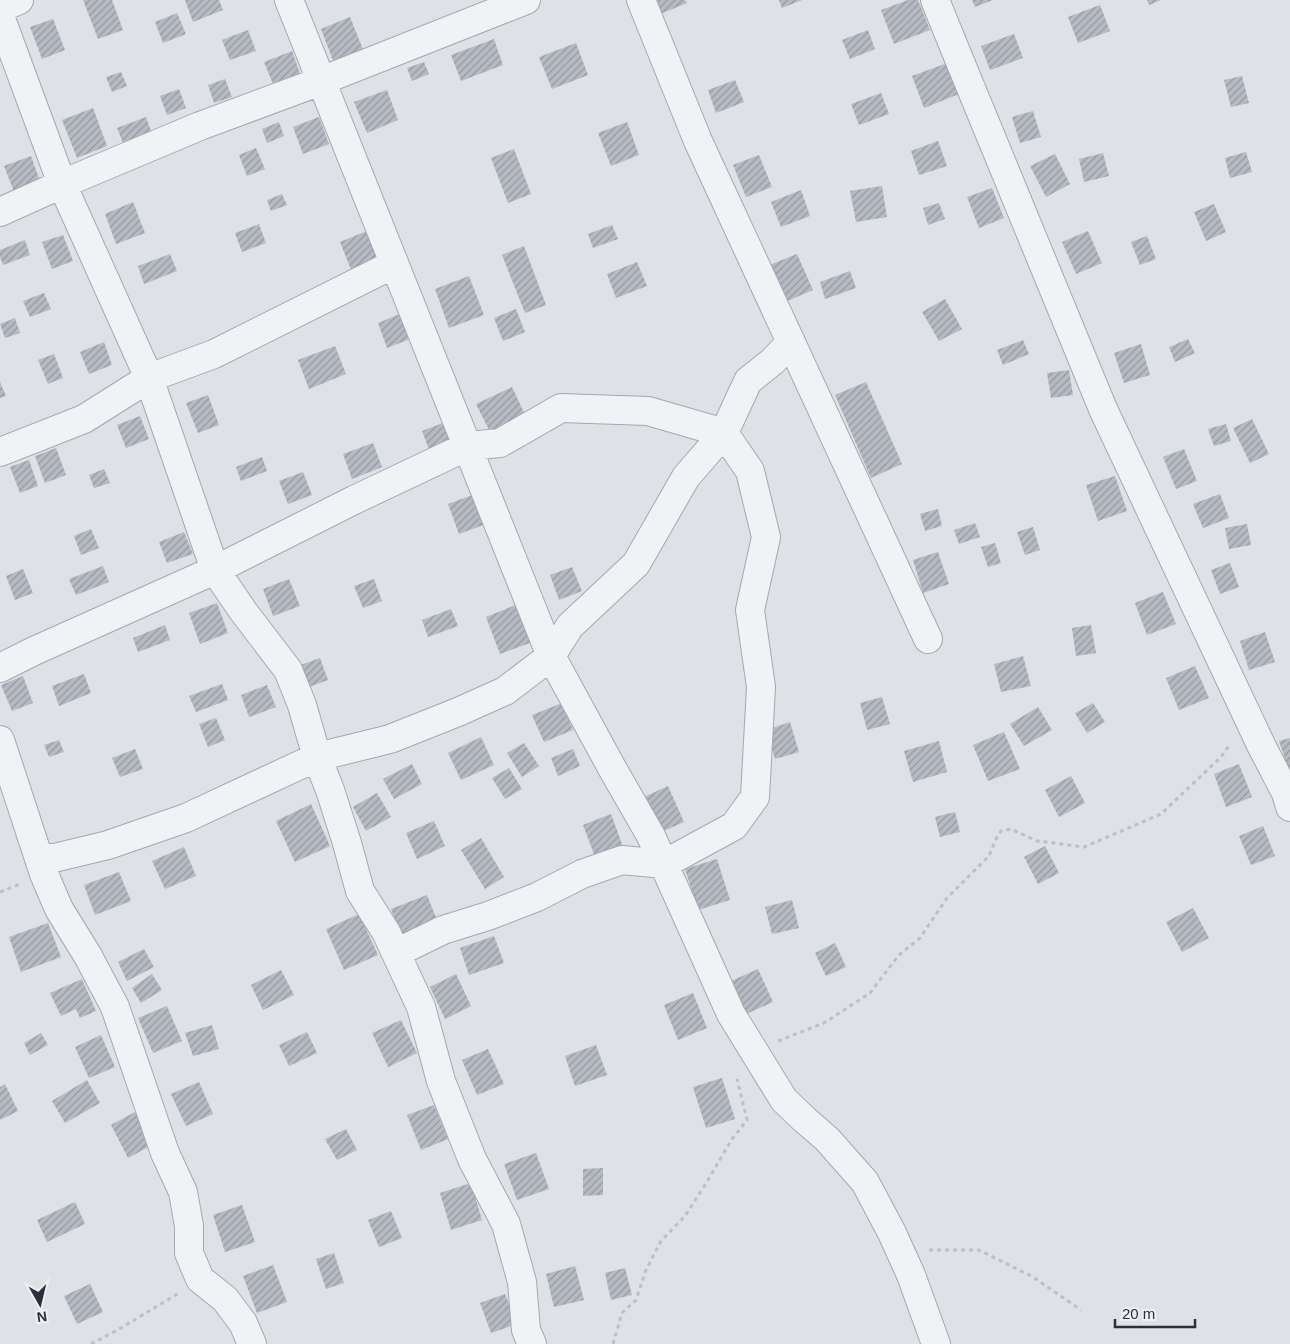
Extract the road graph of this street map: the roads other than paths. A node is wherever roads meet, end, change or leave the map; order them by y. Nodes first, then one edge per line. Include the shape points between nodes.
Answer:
1 (19, 0) edge
2 (290, 0) edge
3 (526, 0) edge
4 (641, 0) edge
5 (935, 0) edge
6 (0, 8) edge
7 (0, 16) edge
8 (321, 81) junction
9 (62, 184) junction
10 (0, 212) edge
11 (394, 264) junction
12 (791, 342) junction
13 (149, 378) junction
14 (724, 433) junction
15 (468, 446) junction
16 (0, 452) edge
17 (215, 570) junction
18 (928, 639) dead end
19 (551, 656) junction
20 (0, 668) edge
21 (0, 740) edge
22 (317, 757) junction
23 (1290, 808) edge
24 (39, 858) junction
25 (664, 864) junction
26 (396, 953) junction
27 (252, 1344) edge
28 (532, 1344) edge
29 (936, 1344) edge

1 - 6 street
2 - 8 street
3 - 8 street
4 - 12 street via 698,141
5 - 23 street via 1104,409 1286,793
7 - 9 street
8 - 9 street via 200,126
8 - 11 street
9 - 10 street
9 - 13 street
11 - 13 street via 214,354
11 - 15 street
12 - 14 street via 773,362 748,381
12 - 18 street
13 - 16 street via 84,419
13 - 17 street
14 - 15 street via 648,411 561,408 500,443
14 - 19 street via 686,477 636,564 570,626
14 - 25 street via 750,471 766,538 750,610 761,687 755,797 734,826
15 - 17 street
15 - 19 street
17 - 20 street
17 - 22 street via 288,670
19 - 22 street via 505,691 458,712 390,739
19 - 25 street
21 - 24 street
22 - 24 street via 186,818 108,845 54,858
22 - 26 street via 360,891
24 - 27 street via 59,909 116,1007 165,1153 183,1192 189,1226 189,1253 200,1279 225,1299 243,1323
25 - 26 street via 622,860 582,874 537,897 443,930
25 - 29 street via 731,1014 784,1100 827,1139 865,1182 911,1275
26 - 28 street via 421,1007 441,1081 468,1150 506,1224 522,1282 526,1330

